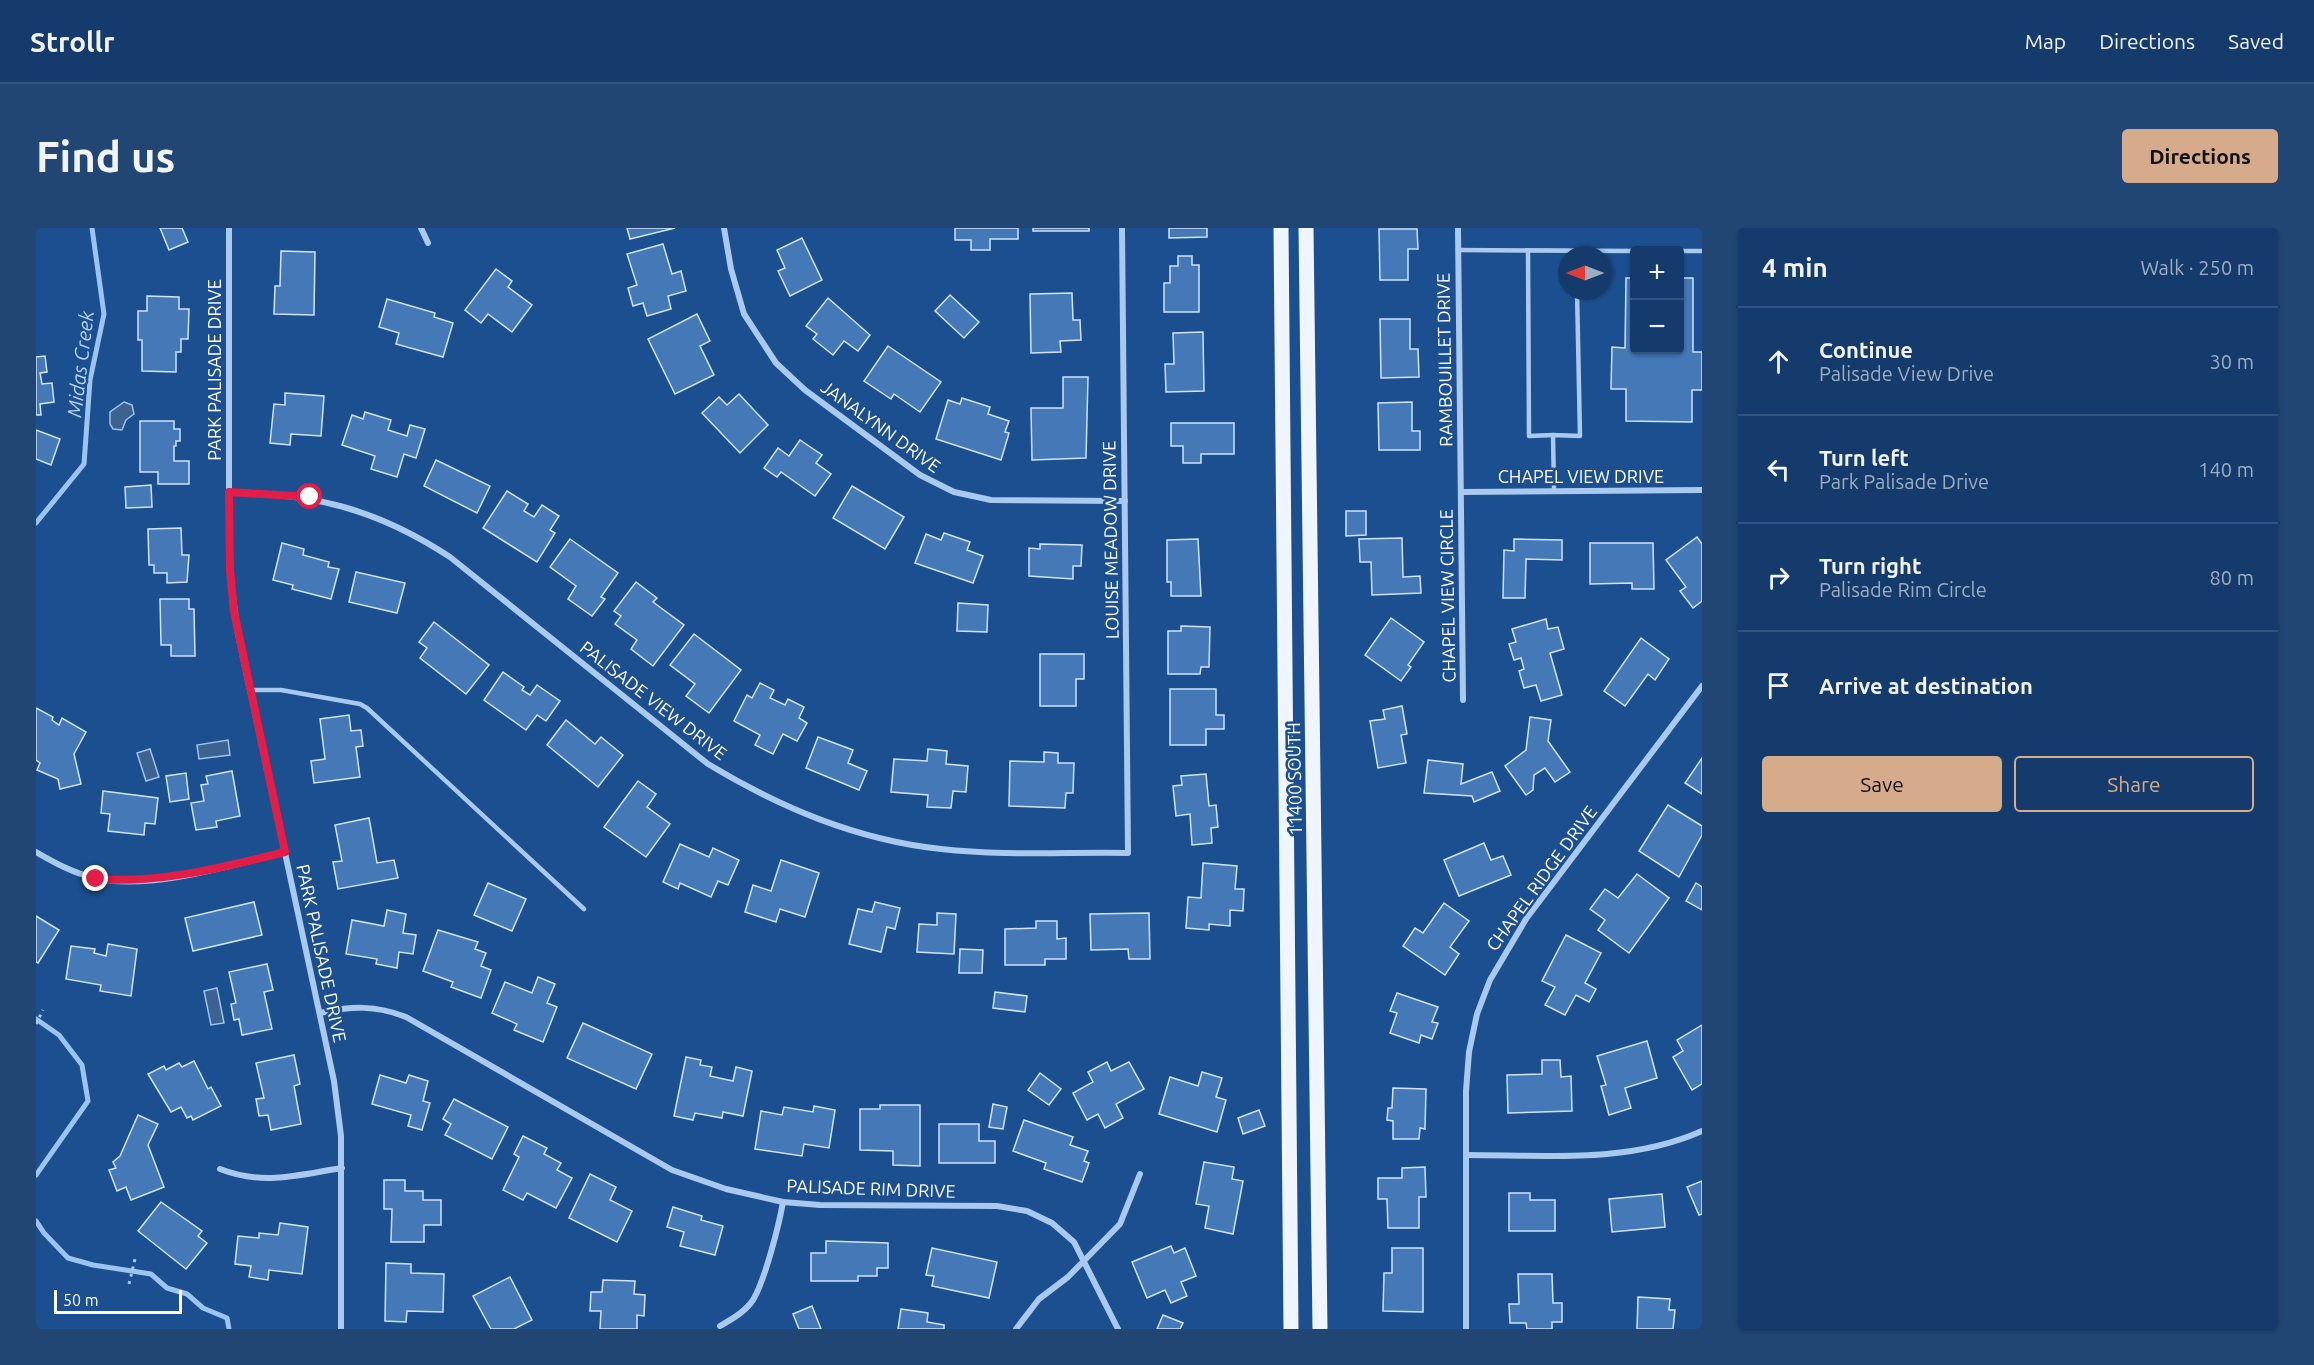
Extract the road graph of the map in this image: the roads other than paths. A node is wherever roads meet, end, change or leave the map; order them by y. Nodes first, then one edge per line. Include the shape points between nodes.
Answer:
1 (229, 228) edge
2 (421, 228) edge
3 (724, 228) edge
4 (1122, 228) edge
5 (1281, 228) edge
6 (1306, 228) edge
7 (1458, 228) edge
8 (428, 243) dead end
9 (1458, 250) junction
10 (1528, 251) junction
11 (1630, 251) edge
12 (1684, 251) edge
13 (1702, 251) edge
14 (1558, 252) edge
15 (1612, 252) edge
16 (1577, 300) edge
17 (1553, 435) junction
18 (1702, 490) edge
19 (1554, 491) junction
20 (229, 492) junction
21 (1461, 492) junction
22 (1125, 501) junction
23 (1702, 686) edge
24 (251, 690) junction
25 (1463, 700) dead end
26 (36, 852) edge
27 (285, 852) junction
28 (1128, 852) joint
29 (584, 909) dead end
30 (320, 1013) junction
31 (1702, 1131) edge
32 (1466, 1155) junction
33 (342, 1168) junction
34 (220, 1169) dead end
35 (1140, 1174) dead end
36 (783, 1202) junction
37 (1083, 1261) junction
38 (720, 1326) dead end
39 (341, 1329) edge
40 (1016, 1329) edge
41 (1118, 1329) edge
42 (1291, 1329) edge
43 (1320, 1329) edge
44 (1466, 1329) edge

1 - 20 street, PARK PALISADE DRIVE
2 - 8 street
3 - 22 street, JANALYNN DRIVE via 744,314 776,363 805,390 920,475 954,492 991,500
4 - 22 street, LOUISE MEADOW DRIVE
5 - 42 main road, 11400 SOUTH
6 - 43 main road, 11400 SOUTH
7 - 9 street, RAMBOUILLET DRIVE
9 - 10 lane
9 - 21 street, RAMBOUILLET DRIVE
10 - 14 lane
10 - 17 lane via 1529,436
11 - 15 lane
12 - 13 lane
16 - 17 lane via 1580,436
17 - 19 lane
18 - 19 street, CHAPEL VIEW DRIVE
19 - 21 street, CHAPEL VIEW DRIVE
20 - 24 street, PARK PALISADE DRIVE via 232,591
20 - 28 street, PALISADE VIEW DRIVE via 310,497 380,518 417,535 450,557 708,764 795,810 841,828 942,849
21 - 25 street, CHAPEL VIEW CIRCLE
22 - 28 street, LOUISE MEADOW DRIVE
23 - 32 street, CHAPEL RIDGE DRIVE via 1526,919 1490,980 1469,1052
24 - 27 street, PARK PALISADE DRIVE
24 - 29 lane via 281,690 367,708
26 - 27 street via 65,869 96,879 129,882 161,879
27 - 30 street, PARK PALISADE DRIVE
30 - 33 street, PARK PALISADE DRIVE via 338,1108
30 - 36 street, PALISADE RIM DRIVE via 356,1006 391,1011 672,1170 726,1189
31 - 32 street via 1631,1152
32 - 44 street, CHAPEL RIDGE DRIVE
33 - 34 street via 266,1180 242,1178
33 - 39 street, PARK PALISADE DRIVE
35 - 37 street via 1120,1224
36 - 37 street, PALISADE RIM DRIVE via 1012,1207 1052,1223 1074,1242
36 - 38 street via 753,1300 739,1316
37 - 40 street via 1039,1299
37 - 41 street, PALISADE RIM DRIVE

